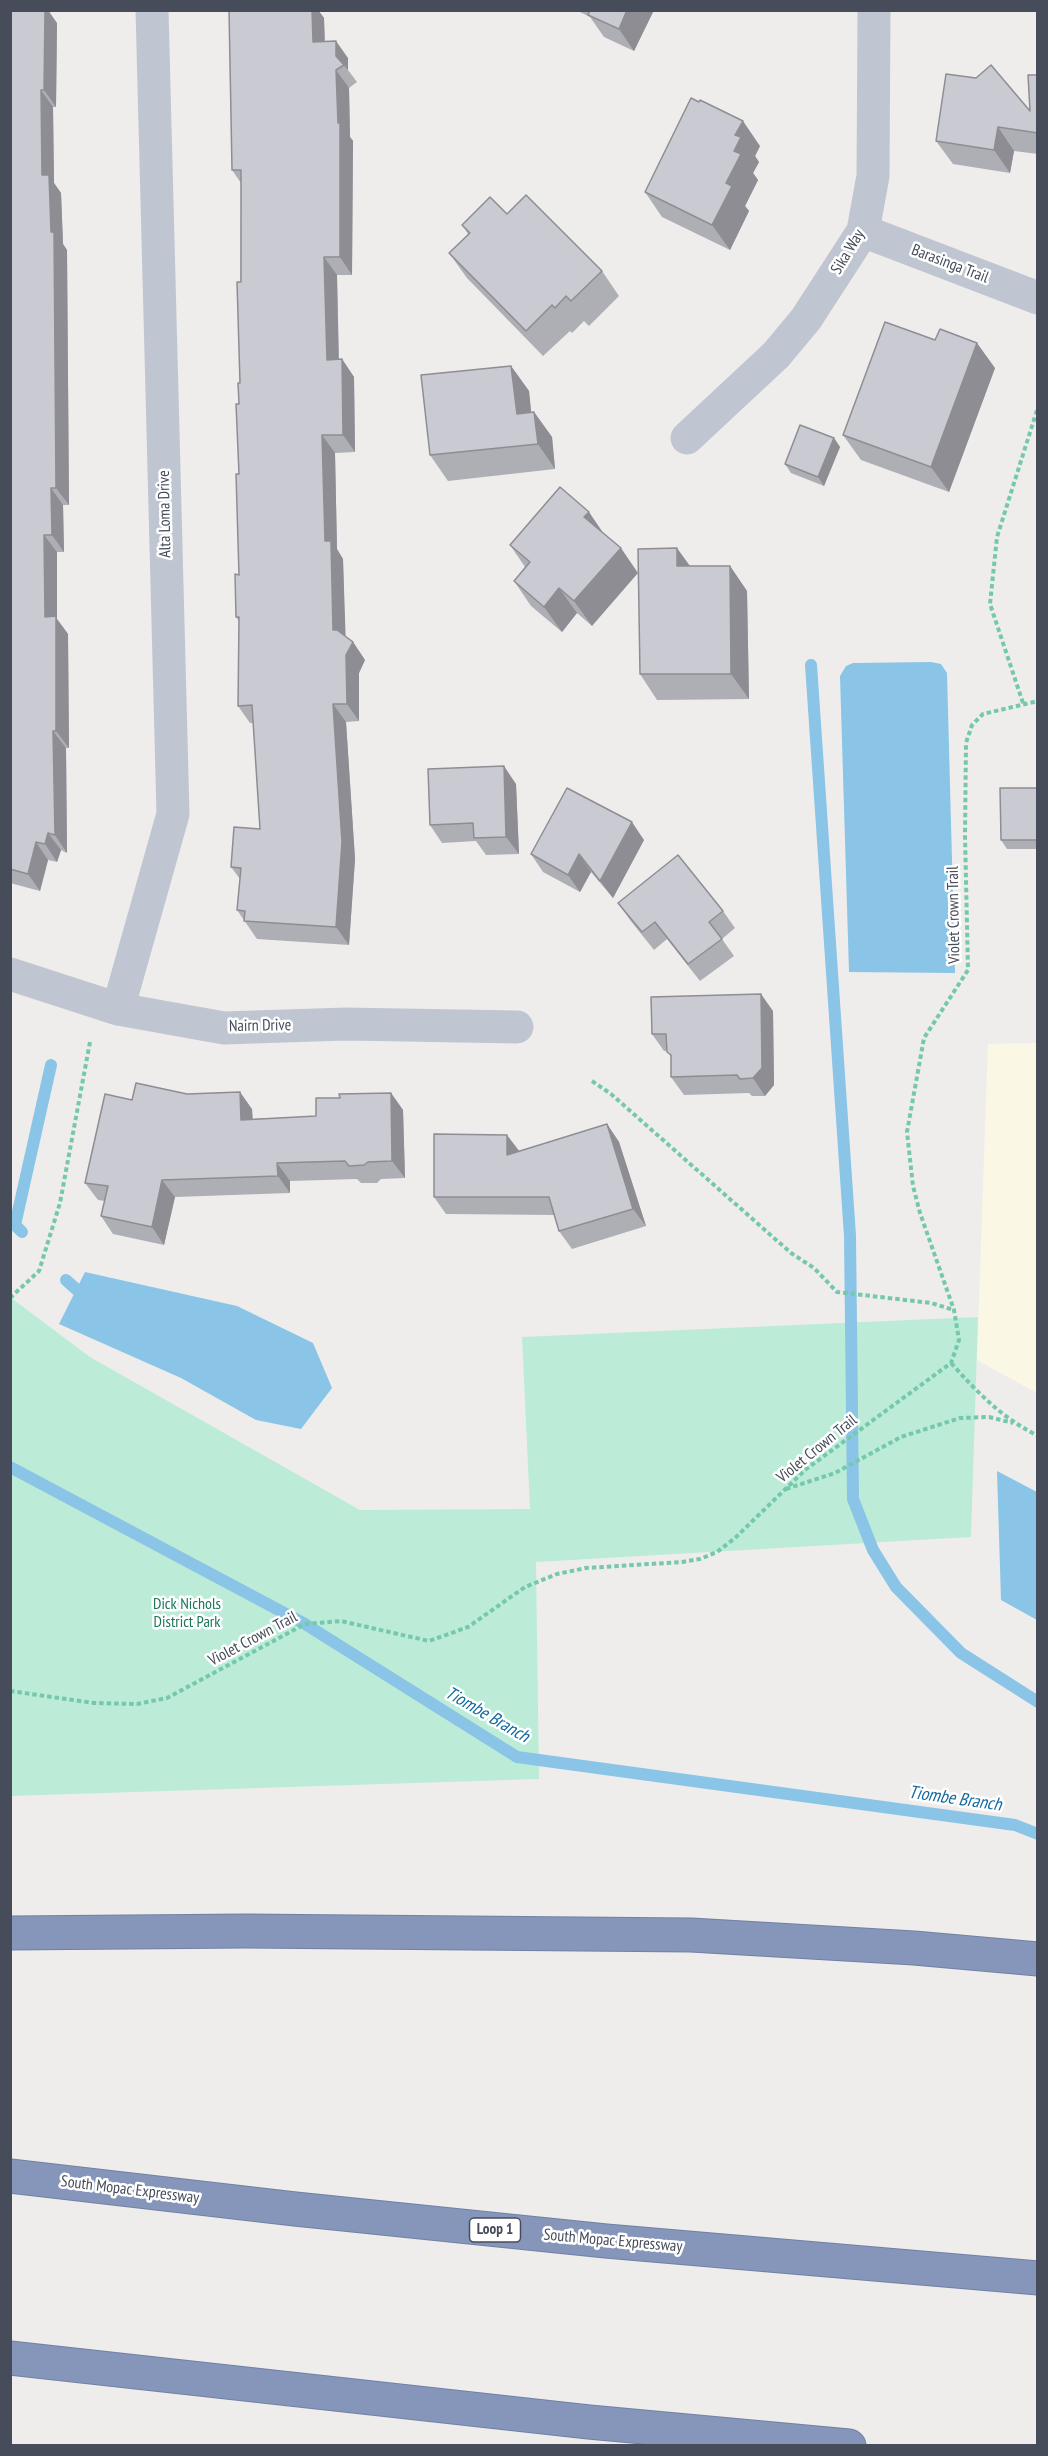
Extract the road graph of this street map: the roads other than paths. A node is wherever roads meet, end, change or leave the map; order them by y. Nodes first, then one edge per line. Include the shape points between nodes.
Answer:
1 (152, 10) edge
2 (874, 10) edge
3 (863, 231) junction
4 (1038, 298) edge
5 (687, 438) dead end
6 (10, 974) edge
7 (118, 1009) junction
8 (517, 1027) dead end
9 (10, 1933) edge
10 (1038, 1959) edge
11 (10, 2176) edge
12 (1038, 2278) edge
13 (10, 2358) edge
14 (849, 2445) edge

1 - 7 street, Alta Loma Drive via 172,814
2 - 3 street, Sika Way via 873,176
3 - 4 street, Barasinga Trail
3 - 5 street, Sika Way via 806,319 776,355
6 - 7 street, Nairn Drive
7 - 8 street, Nairn Drive via 224,1028 346,1024
9 - 10 highway via 691,1935
11 - 12 highway, South Mopac Expressway / Loop 1 via 606,2241
13 - 14 highway via 589,2422

